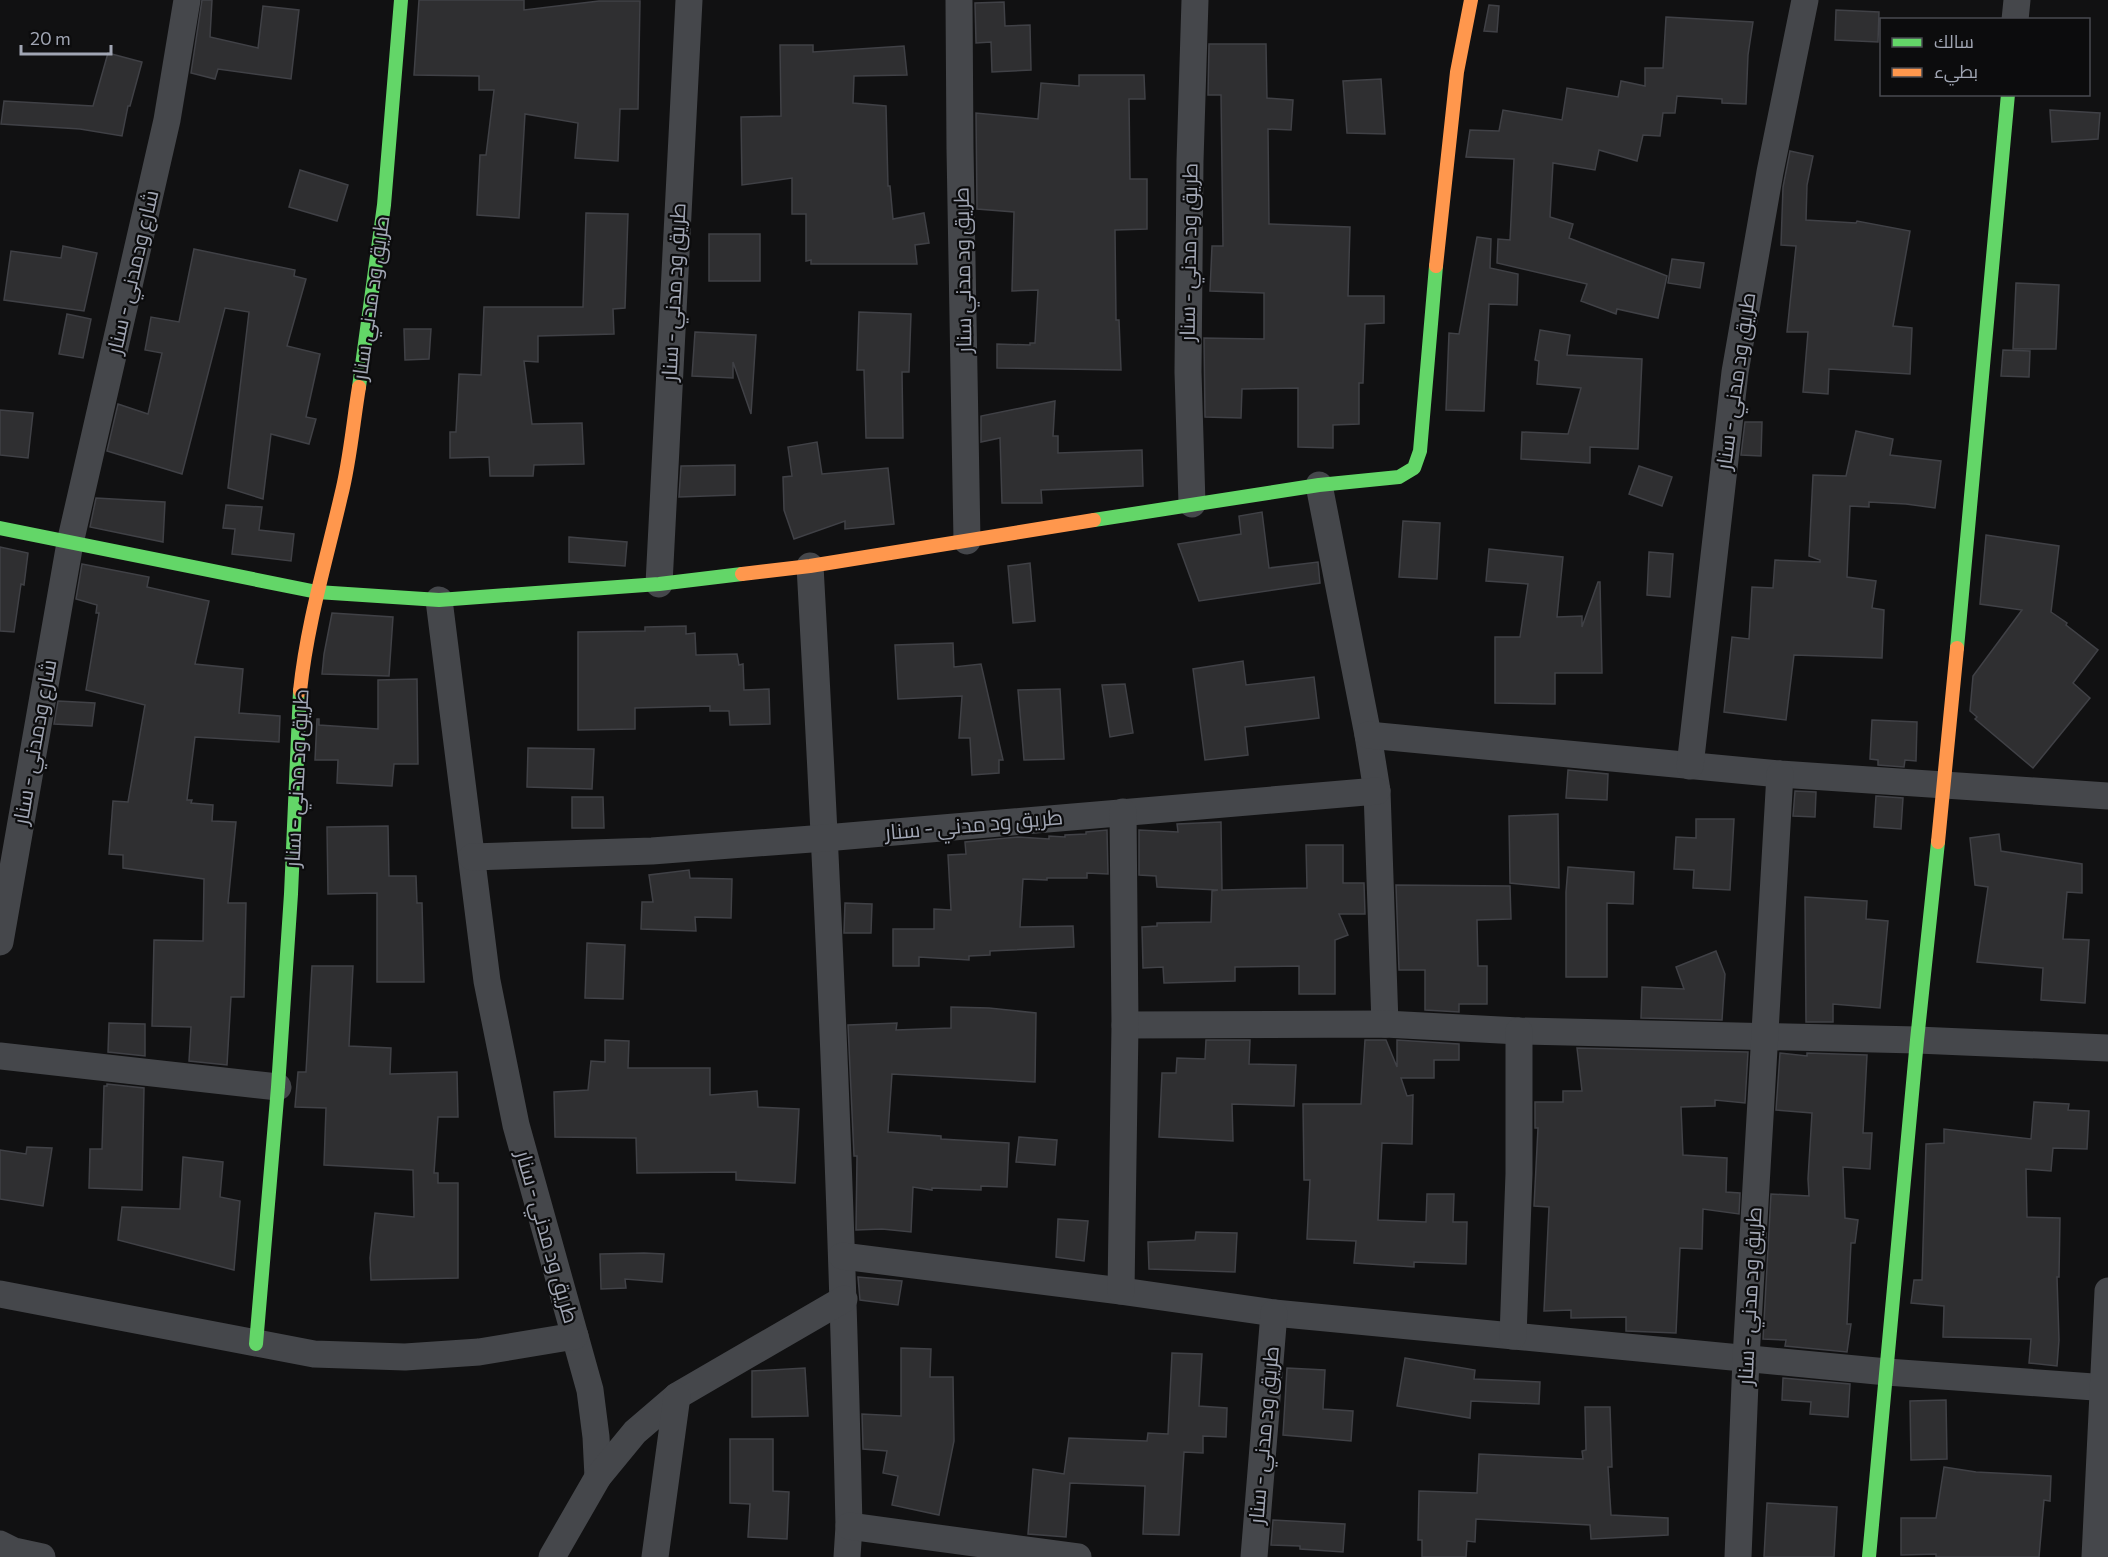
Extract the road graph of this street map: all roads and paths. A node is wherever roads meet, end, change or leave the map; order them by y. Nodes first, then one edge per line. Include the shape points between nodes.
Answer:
1 (187, 0) edge
2 (401, 0) edge
3 (689, 0) edge
4 (959, 0) edge
5 (1195, 0) edge
6 (1471, 0) edge
7 (1805, 0) edge
8 (2017, 0) edge
9 (2015, 18) edge
10 (2008, 96) edge
11 (1319, 485) junction
12 (1192, 504) junction
13 (0, 528) edge
14 (968, 541) junction
15 (70, 543) junction
16 (810, 566) junction
17 (659, 584) junction
18 (316, 592) junction
19 (439, 600) junction
20 (1368, 735) junction
21 (1690, 766) junction
22 (1780, 774) junction
23 (1944, 786) junction
24 (1377, 791) junction
25 (2108, 796) edge
26 (1123, 812) junction
27 (825, 838) junction
28 (472, 857) junction
29 (0, 942) edge
30 (1385, 1024) junction
31 (1125, 1025) junction
32 (1519, 1031) junction
33 (1764, 1036) junction
34 (1917, 1040) junction
35 (2108, 1048) edge
36 (0, 1056) edge
37 (278, 1087) junction
38 (842, 1256) junction
39 (1121, 1291) junction
40 (2108, 1292) edge
41 (0, 1294) edge
42 (844, 1299) junction
43 (1274, 1313) junction
44 (575, 1336) junction
45 (1513, 1336) junction
46 (256, 1344) junction
47 (1746, 1358) junction
48 (1887, 1372) junction
49 (2105, 1388) edge
50 (677, 1396) junction
51 (598, 1477) junction
52 (849, 1526) junction
53 (0, 1544) edge
54 (42, 1557) edge
55 (552, 1557) edge
56 (655, 1557) edge
57 (847, 1557) edge
58 (1078, 1557) edge
59 (1254, 1557) edge
60 (1738, 1557) edge
61 (1869, 1557) edge
62 (2095, 1557) edge

1 - 15 street, شارع ودمدني - سنار via 167,120
2 - 18 street, طريق ود مدني سنار via 384,205 362,365 342,494
3 - 17 street, طريق ود مدني - سنار
4 - 14 street, طريق ود مدني سنار
5 - 12 street, طريق ود مدني - سنار via 1188,360
6 - 11 street via 1457,72 1420,451 1414,468 1399,477
7 - 21 street, طريق ود مدني - سنار via 1735,372
8 - 9 street
10 - 23 street
11 - 12 street
11 - 20 street
12 - 14 street
13 - 15 street
14 - 16 street
15 - 18 street
15 - 29 street, شارع ودمدني - سنار
16 - 17 street
16 - 27 street
17 - 19 street
18 - 19 street
18 - 37 street, طريق ود مدني - سنار via 298,704
19 - 28 street, طريق ود مدني - سنار
20 - 21 street
20 - 24 street
21 - 22 street
22 - 23 street
22 - 33 street, طريق ود مدني - سنار
23 - 25 street
23 - 34 street
24 - 26 street, طريق ود مدني - سنار
24 - 30 street
26 - 27 street, طريق ود مدني - سنار
26 - 31 street
27 - 28 street, طريق ود مدني - سنار via 652,851
27 - 38 street
28 - 44 street, طريق ود مدني - سنار via 487,981 516,1125
30 - 31 street
30 - 32 street
31 - 39 street
32 - 33 street
32 - 45 street
33 - 34 street
33 - 47 street, طريق ود مدني - سنار
34 - 35 street
34 - 48 street
36 - 37 street
37 - 46 street, طريق ود مدني - سنار
38 - 39 street
38 - 42 street
39 - 43 street
40 - 49 street
41 - 46 street, طريق ود مدني - سنار
42 - 50 street
42 - 52 street
43 - 45 street
43 - 59 street, طريق ود مدني - سنار
44 - 46 street, طريق ود مدني - سنار via 479,1352 405,1357 314,1354
44 - 51 street via 590,1390
45 - 47 street
47 - 48 street
47 - 60 street, طريق ود مدني - سنار
48 - 49 street
48 - 61 street
49 - 62 street
50 - 51 street via 635,1432
50 - 56 street
51 - 55 street
52 - 57 street
52 - 58 street
53 - 54 street

